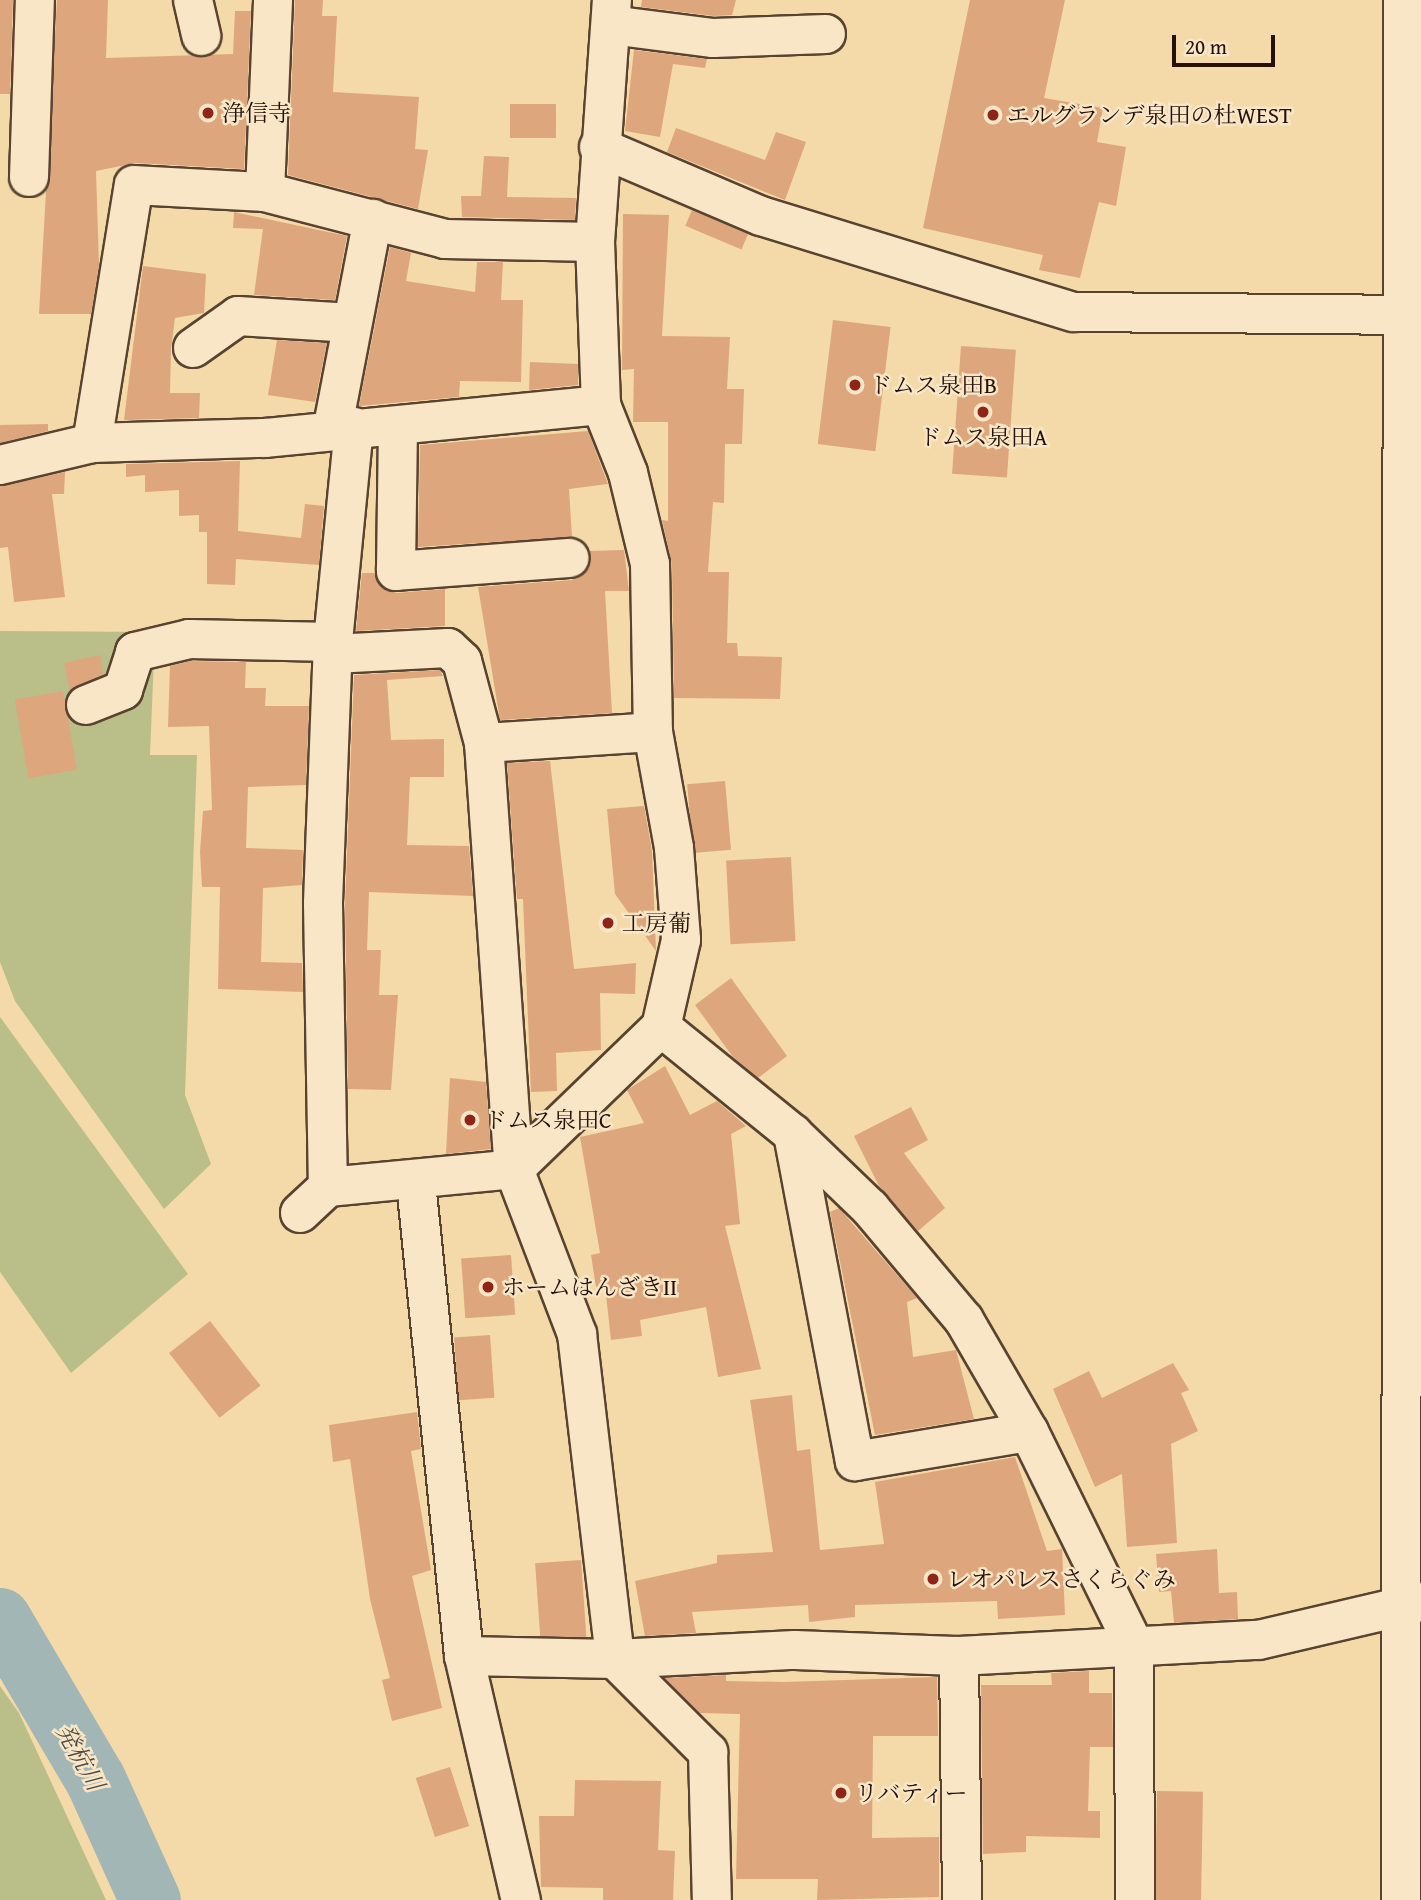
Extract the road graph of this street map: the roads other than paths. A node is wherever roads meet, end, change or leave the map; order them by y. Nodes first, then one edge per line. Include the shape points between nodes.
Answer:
1 (36, 0) edge
2 (273, 0) edge
3 (1403, 0) edge
4 (612, 12) edge
5 (826, 34) dead end
6 (599, 147) junction
7 (29, 177) dead end
8 (264, 192) junction
9 (373, 219) junction
10 (595, 242) junction
11 (1414, 315) edge
12 (352, 323) junction
13 (193, 348) dead end
14 (601, 405) junction
15 (398, 426) junction
16 (344, 427) junction
17 (92, 443) junction
18 (0, 465) edge
19 (569, 558) dead end
20 (333, 648) junction
21 (86, 705) dead end
22 (653, 732) junction
23 (484, 743) junction
24 (661, 1027) junction
25 (793, 1134) junction
26 (514, 1169) junction
27 (416, 1183) junction
28 (328, 1187) junction
29 (300, 1213) dead end
30 (1030, 1432) junction
31 (1413, 1604) edge
32 (1134, 1645) junction
33 (464, 1656) junction
34 (958, 1656) junction
35 (615, 1659) junction
36 (521, 1900) edge
37 (712, 1900) edge
38 (962, 1900) edge
39 (1135, 1900) edge
40 (1401, 1900) edge

1 - 7 street
2 - 8 street
3 - 11 street
4 - 5 street via 713,38
4 - 6 street
6 - 10 street
6 - 11 street via 761,216 1074,312
8 - 9 street
8 - 17 street via 134,185
9 - 10 street via 445,239
9 - 12 street
10 - 14 street
11 - 31 street
12 - 13 street via 238,316
12 - 16 street
14 - 15 street
14 - 22 street via 628,473 650,564
15 - 16 street
15 - 19 street via 396,571
16 - 17 street via 265,438
16 - 20 street
17 - 18 street
20 - 21 street via 189,639 135,652 123,690
20 - 23 street via 448,648 462,661
20 - 28 street via 323,904
22 - 23 street
22 - 24 street via 674,848 681,940
23 - 26 street
24 - 25 street
24 - 26 street
25 - 30 street via 870,1208 964,1320
25 - 30 street via 855,1461
26 - 27 street
26 - 35 street via 577,1334
27 - 28 street
27 - 33 street
28 - 29 street
30 - 32 street
31 - 32 street via 1259,1640
31 - 40 street
32 - 34 street
32 - 39 street
33 - 35 street
33 - 36 street
34 - 35 street via 795,1650
34 - 38 street
35 - 37 street via 708,1752

